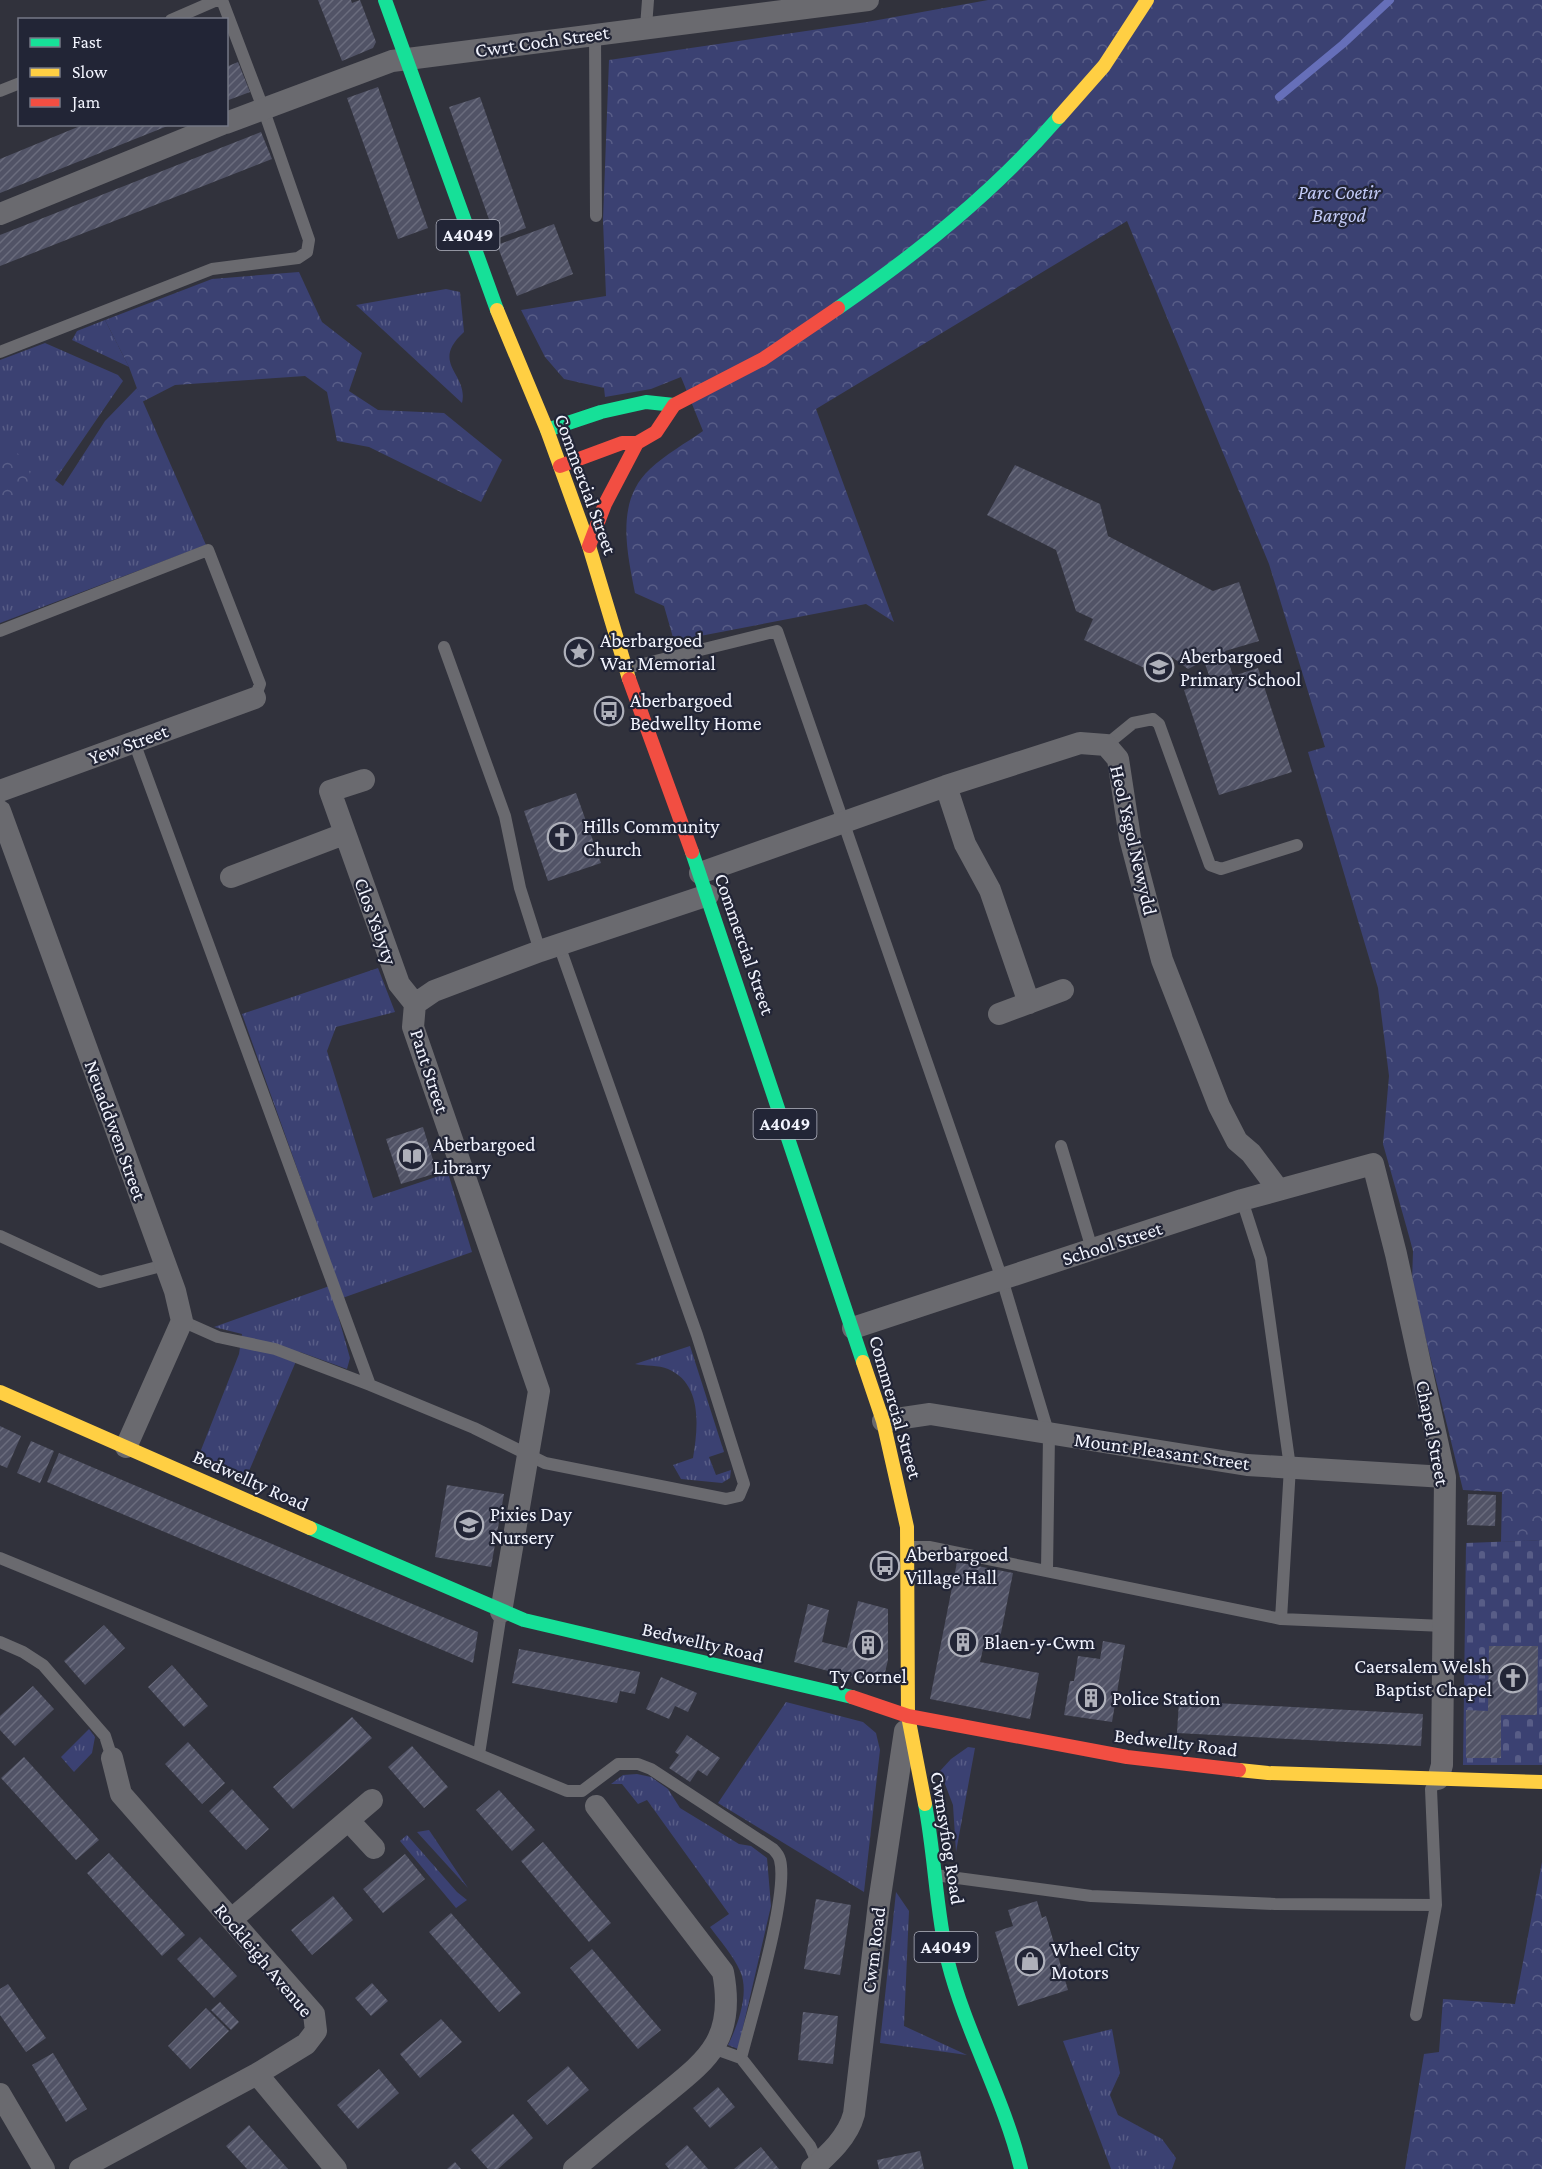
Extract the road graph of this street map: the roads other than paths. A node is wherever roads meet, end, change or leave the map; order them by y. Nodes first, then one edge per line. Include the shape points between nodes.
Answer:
1 (217, 0) edge
2 (222, 0) edge
3 (385, 0) edge
4 (648, 0) edge
5 (868, 0) edge
6 (1147, 0) edge
7 (829, 2) edge
8 (176, 18) edge
9 (645, 27) junction
10 (596, 34) junction
11 (407, 59) junction
12 (18, 84) edge
13 (0, 91) edge
14 (263, 108) junction
15 (228, 122) edge
16 (217, 126) edge
17 (0, 213) edge
18 (596, 216) dead end
19 (0, 352) edge
20 (674, 405) junction
21 (547, 430) junction
22 (637, 443) junction
23 (560, 466) junction
24 (589, 546) junction
25 (0, 631) edge
26 (444, 646) dead end
27 (625, 669) junction
28 (255, 698) joint
29 (134, 742) junction
30 (1106, 745) junction
31 (364, 780) dead end
32 (946, 786) junction
33 (0, 791) edge
34 (0, 811) edge
35 (842, 823) junction
36 (344, 834) junction
37 (1297, 845) dead end
38 (700, 873) junction
39 (231, 877) dead end
40 (708, 895) junction
41 (550, 948) junction
42 (1063, 990) dead end
43 (1029, 1003) junction
44 (415, 1004) junction
45 (999, 1014) dead end
46 (1061, 1146) dead end
47 (1373, 1164) joint
48 (1278, 1189) junction
49 (1242, 1200) junction
50 (0, 1236) edge
51 (1092, 1249) junction
52 (165, 1265) junction
53 (1002, 1279) junction
54 (182, 1321) junction
55 (853, 1328) junction
56 (370, 1385) junction
57 (0, 1392) edge
58 (883, 1421) junction
59 (1049, 1435) junction
60 (126, 1447) junction
61 (528, 1456) junction
62 (1290, 1467) junction
63 (1445, 1477) junction
64 (908, 1547) junction
65 (0, 1558) edge
66 (1047, 1570) junction
67 (501, 1612) junction
68 (1281, 1619) junction
69 (1444, 1626) junction
70 (0, 1642) edge
71 (908, 1716) junction
72 (479, 1754) junction
73 (112, 1758) joint
74 (1438, 1779) junction
75 (1542, 1782) edge
76 (372, 1800) dead end
77 (596, 1806) dead end
78 (349, 1821) junction
79 (374, 1848) dead end
80 (933, 1874) junction
81 (1436, 1905) junction
82 (232, 1919) junction
83 (1416, 2014) dead end
84 (713, 2048) junction
85 (741, 2058) junction
86 (256, 2074) junction
87 (0, 2094) edge
88 (817, 2167) edge
89 (44, 2169) edge
90 (80, 2169) edge
91 (336, 2169) edge
92 (574, 2169) edge
93 (1021, 2169) edge

1 - 8 lane
2 - 14 lane
3 - 11 main road, Commercial Street / A4049
4 - 9 lane
5 - 7 street, Cwrt Coch Street
6 - 20 main road via 1104,66 1023,159 955,220 881,278 763,359
7 - 9 street, Cwrt Coch Street
9 - 10 street, Cwrt Coch Street
10 - 11 street, Cwrt Coch Street
10 - 18 lane
11 - 14 street, Cwrt Coch Street
11 - 21 main road, Commercial Street / A4049 via 481,272
12 - 13 lane
14 - 15 street, Cwrt Coch Street
14 - 19 lane via 309,240 307,252 298,258 212,269
16 - 17 street
20 - 21 main road via 646,402
20 - 22 main road via 656,432
21 - 23 main road, Commercial Street / A4049
22 - 23 main road via 622,443
22 - 24 main road
23 - 24 main road, Commercial Street / A4049
24 - 27 main road, Commercial Street / A4049
25 - 28 lane via 208,550 260,684
26 - 41 lane via 505,816 520,888
27 - 35 lane via 777,631
27 - 38 main road, Commercial Street / A4049
28 - 29 street, Yew Street
29 - 33 street, Yew Street
29 - 56 lane
30 - 32 street, Heol Ysgol Newydd via 1080,743
30 - 37 lane via 1133,723 1153,719 1159,724 1210,865 1221,868
30 - 48 street, Heol Ysgol Newydd via 1118,759 1130,838 1162,960 1219,1106 1233,1132
31 - 36 street, Clos Ysbyty via 330,791
32 - 35 street, Heol Ysgol Newydd
32 - 43 street via 965,844 990,890
34 - 52 street, Neuaddwen Street
35 - 38 street, Heol Ysgol Newydd
35 - 53 lane
36 - 39 street
36 - 44 street, Clos Ysbyty via 399,984
38 - 40 main road, Commercial Street / A4049
40 - 41 street, Pant Street
40 - 55 main road, Commercial Street / A4049
41 - 44 street, Pant Street via 434,991
41 - 61 lane via 698,1335 744,1485 739,1496 726,1499 545,1463
42 - 43 street
43 - 45 street
44 - 61 street, Pant Street via 413,1027 539,1391
46 - 51 lane
47 - 48 street, School Street
47 - 63 street, Chapel Street
48 - 49 street, School Street
49 - 51 street, School Street
49 - 62 lane via 1261,1259
50 - 52 lane via 100,1282
51 - 53 street, School Street
52 - 54 street, Neuaddwen Street
53 - 55 street, School Street
53 - 59 lane
54 - 56 lane via 218,1337 275,1349
54 - 60 street
55 - 58 main road, Commercial Street / A4049
56 - 61 lane via 474,1428
57 - 60 main road, Bedwellty Road
58 - 59 street, Mount Pleasant Street via 930,1414
58 - 64 main road, Commercial Street / A4049 via 908,1527
59 - 62 street, Mount Pleasant Street via 1247,1465
59 - 66 lane
60 - 67 main road, Bedwellty Road
61 - 67 street, Pant Street
62 - 63 street, Mount Pleasant Street
62 - 68 lane
63 - 69 street, Chapel Street
64 - 66 lane via 929,1547
64 - 71 main road, Commercial Street / A4049
65 - 72 lane
66 - 68 lane
67 - 71 main road, Bedwellty Road via 859,1699
67 - 72 lane
68 - 69 lane
69 - 74 street, Chapel Street via 1442,1765
70 - 73 lane via 42,1665 105,1736
71 - 74 main road, Bedwellty Road via 1127,1757 1268,1773
71 - 80 main road, Cwmsyfiog Road / A4049
71 - 88 street, Cwm Road via 879,1903 854,2114 842,2139
72 - 85 lane via 567,1791 582,1791 618,1764 638,1764 773,1849 781,1864 778,1906
73 - 82 street, Rockleigh Avenue via 120,1794
74 - 75 main road, Bedwellty Road
74 - 81 lane via 1431,1789
76 - 78 street
77 - 84 street via 723,1972 728,1997 723,2025
78 - 79 street
78 - 82 street
80 - 81 lane via 1091,1896 1275,1904
80 - 93 main road, Cwmsyfiog Road / A4049 via 948,1961
81 - 83 lane
82 - 86 street, Rockleigh Avenue via 314,2014 316,2031 306,2044
84 - 85 lane
84 - 92 street via 693,2074
85 - 88 lane via 810,2146
86 - 90 street, Rockleigh Avenue
86 - 91 street
87 - 89 street

